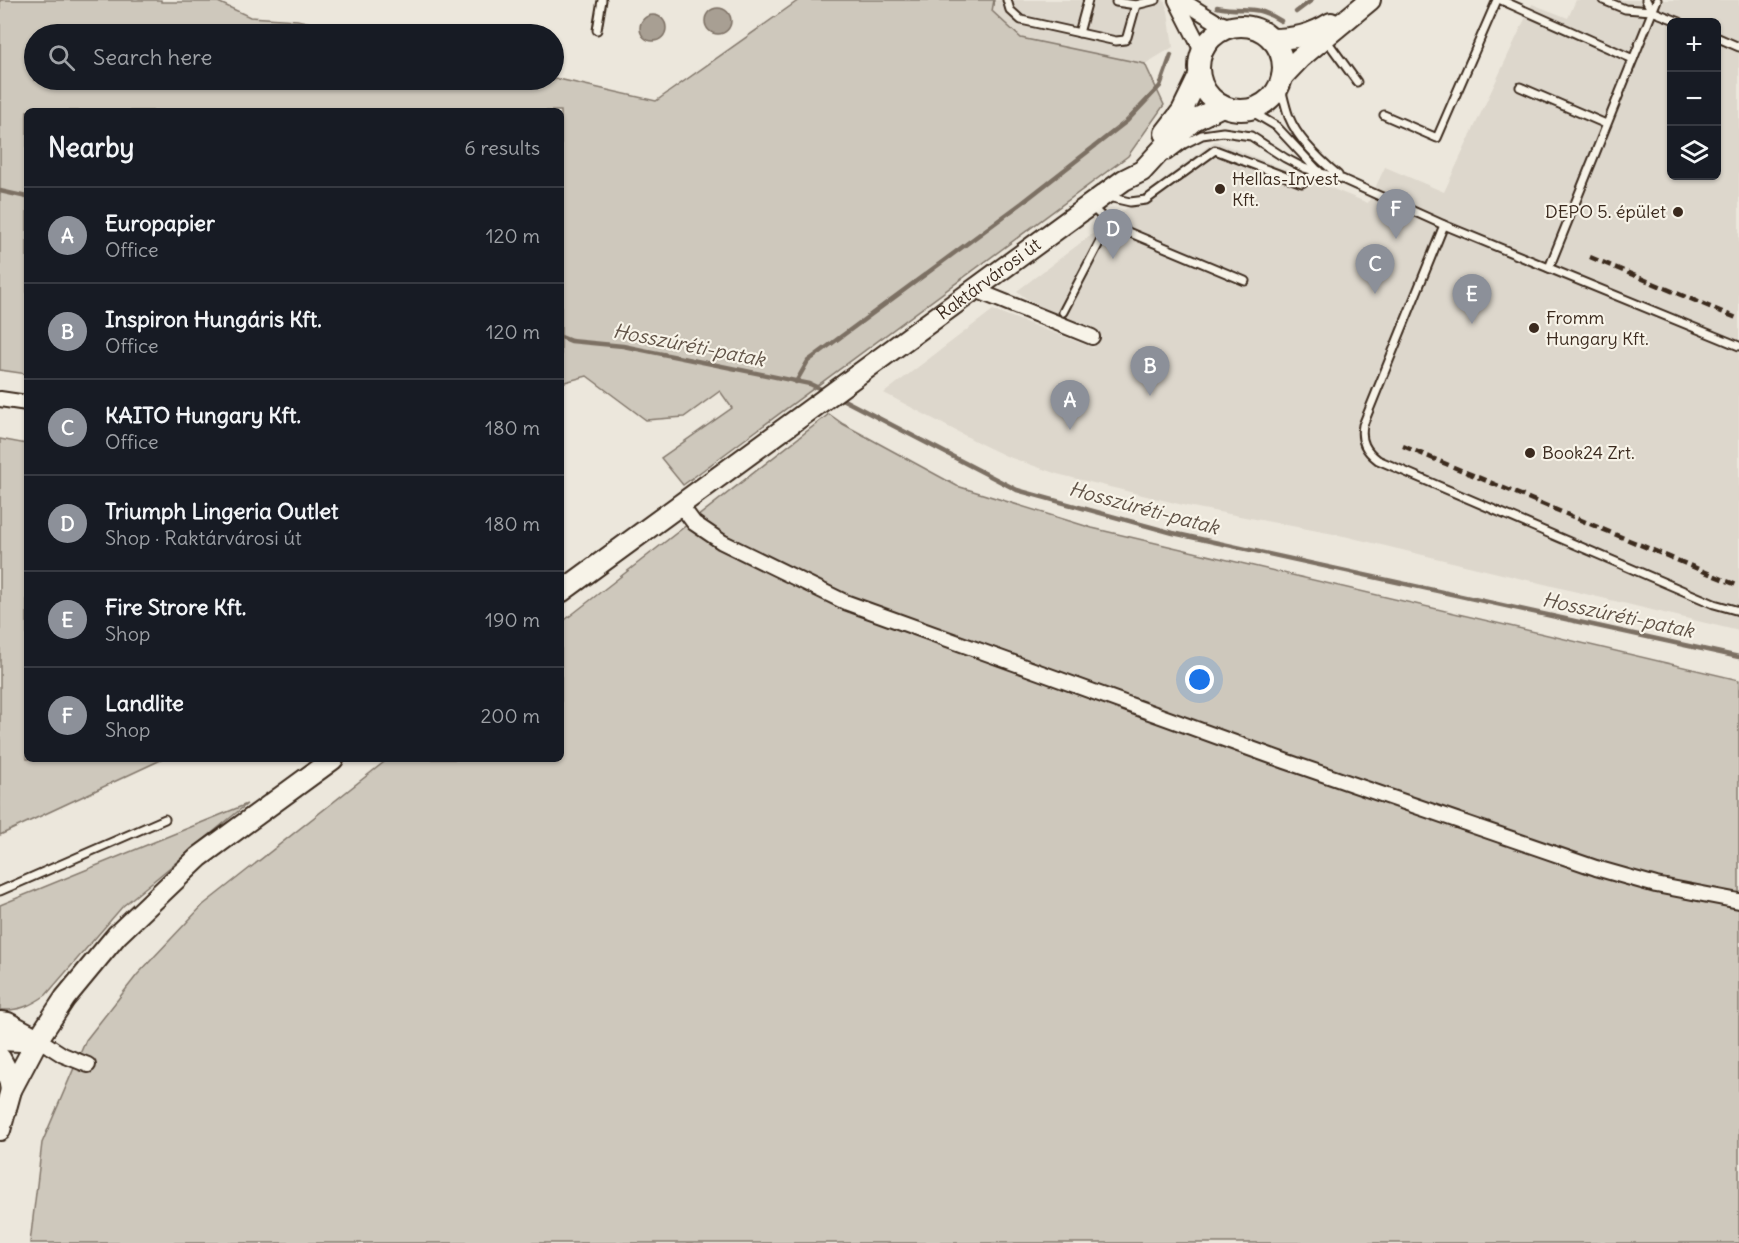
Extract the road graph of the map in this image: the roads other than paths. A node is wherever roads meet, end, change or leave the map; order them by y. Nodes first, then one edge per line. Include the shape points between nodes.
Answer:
1 (602, 0) edge
2 (1007, 0) edge
3 (1088, 0) edge
4 (1156, 0) edge
5 (1176, 0) edge
6 (1181, 0) edge
7 (1499, 0) edge
8 (1603, 0) edge
9 (1646, 0) edge
10 (1657, 0) edge
11 (1116, 2) dead end
12 (1362, 5) edge
13 (1136, 6) junction
14 (1652, 11) junction
15 (1670, 18) edge
16 (1231, 27) junction
17 (597, 30) dead end
18 (1079, 33) junction
19 (1325, 38) junction
20 (1271, 39) junction
21 (1721, 40) edge
22 (1739, 47) edge
23 (1202, 51) junction
24 (1633, 59) junction
25 (1199, 76) junction
26 (1281, 81) junction
27 (1357, 82) dead end
28 (1520, 87) dead end
29 (1222, 106) junction
30 (1249, 110) junction
31 (1384, 115) dead end
32 (1606, 124) junction
33 (1142, 171) junction
34 (1319, 171) junction
35 (1342, 179) junction
36 (1124, 180) junction
37 (1097, 200) junction
38 (1109, 224) junction
39 (1444, 225) junction
40 (1549, 268) junction
41 (1245, 281) dead end
42 (973, 289) junction
43 (1063, 312) dead end
44 (1092, 337) dead end
45 (1739, 346) edge
46 (0, 399) edge
47 (24, 403) edge
48 (680, 504) junction
49 (564, 590) edge
50 (1739, 611) edge
51 (329, 762) edge
52 (165, 819) dead end
53 (0, 891) edge
54 (1739, 901) edge
55 (0, 1022) edge
56 (38, 1039) junction
57 (0, 1040) edge
58 (0, 1058) edge
59 (88, 1065) dead end
60 (11, 1090) junction
61 (0, 1130) edge

1 - 17 lane
2 - 18 lane via 1010,10 1021,20
3 - 18 lane
4 - 13 lane
5 - 23 street
6 - 16 street
7 - 24 lane
7 - 31 lane via 1437,138
8 - 14 lane via 1625,9
9 - 14 lane
10 - 14 lane
11 - 13 lane
12 - 19 street
12 - 20 street via 1310,34
13 - 18 lane via 1125,40 1116,42
14 - 15 lane
14 - 24 lane
16 - 20 street via 1257,29
16 - 23 street via 1216,34
19 - 26 street via 1300,58
19 - 27 lane
20 - 26 street via 1282,60
21 - 22 lane
23 - 25 street, Raktárvárosi út
24 - 32 lane
25 - 29 street via 1205,91
25 - 36 street, Raktárvárosi út via 1182,111
26 - 30 street via 1271,98
26 - 35 lane via 1297,132
28 - 32 lane
29 - 30 street
29 - 33 street, Raktárvárosi út via 1194,120
30 - 34 lane via 1276,126
32 - 40 lane
33 - 34 lane via 1193,139 1223,132 1251,136 1304,168
33 - 36 street, Raktárvárosi út
34 - 35 lane
34 - 37 lane via 1302,183 1215,150 1146,200
35 - 39 lane
36 - 37 street, Raktárvárosi út
37 - 38 lane
37 - 42 street, Raktárvárosi út
38 - 41 lane
38 - 43 lane
39 - 40 lane
39 - 50 lane via 1363,425 1367,451 1378,460 1714,604
40 - 45 lane
42 - 44 street
42 - 48 street, Raktárvárosi út
46 - 47 street
48 - 49 street, Raktárvárosi út
48 - 54 street via 693,523 722,542 875,614 1617,875
51 - 56 street via 199,857 154,899 90,966
52 - 53 lane
55 - 56 street
56 - 57 street
56 - 59 street
56 - 60 street
58 - 60 street via 9,1073
60 - 61 street

